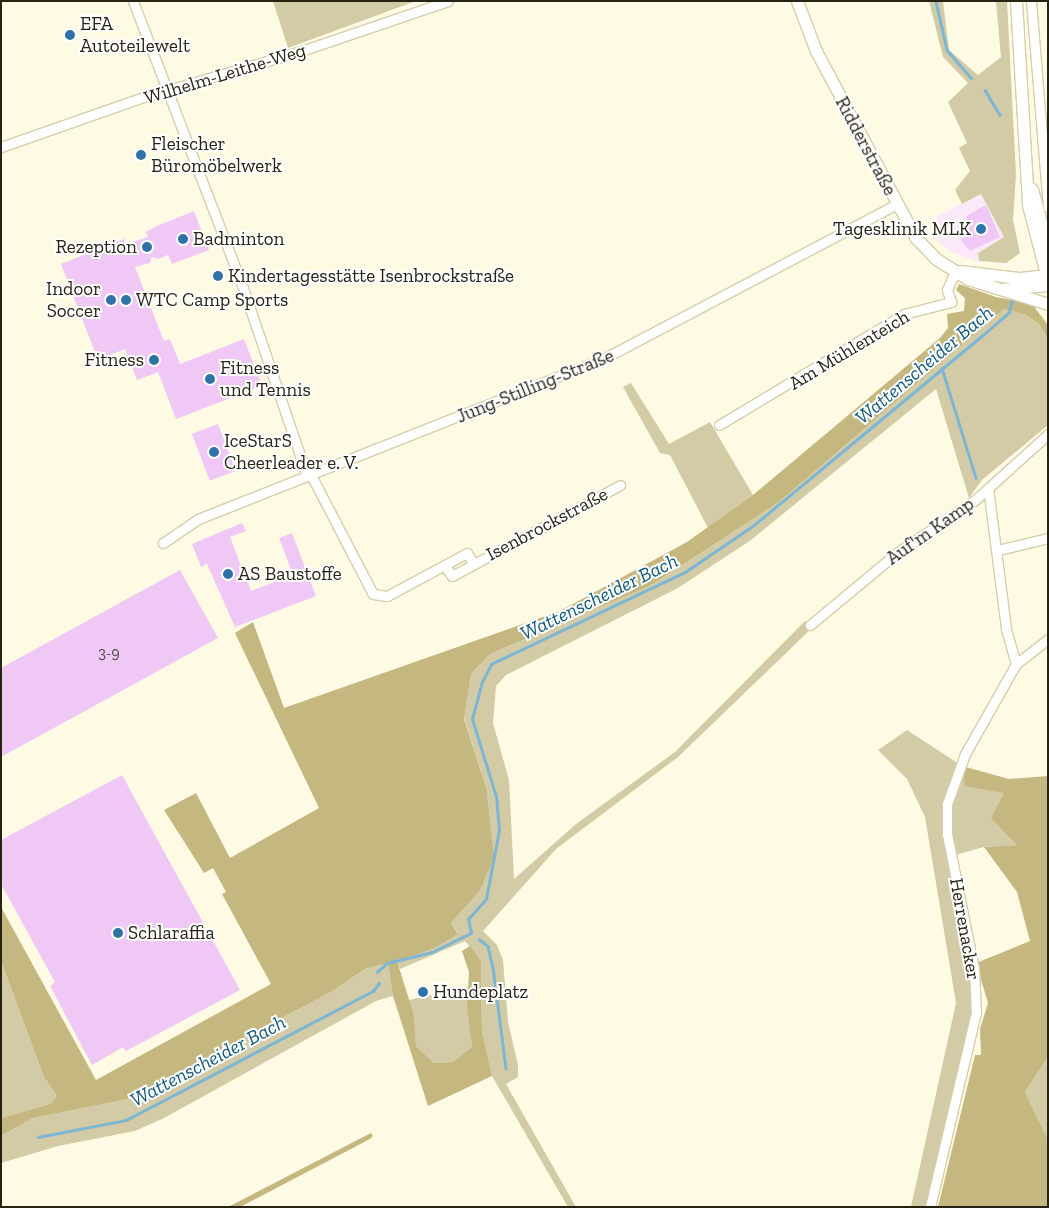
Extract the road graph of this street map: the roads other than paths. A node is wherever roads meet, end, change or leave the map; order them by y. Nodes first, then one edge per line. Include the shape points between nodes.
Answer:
1 (132, 1) edge
2 (448, 1) edge
3 (797, 1) edge
4 (1016, 1) edge
5 (1031, 1) edge
6 (165, 90) junction
7 (1, 147) edge
8 (1028, 180) junction
9 (897, 204) junction
10 (1048, 207) edge
11 (1048, 247) edge
12 (960, 271) junction
13 (1047, 280) edge
14 (1000, 290) junction
15 (1048, 304) edge
16 (719, 425) dead end
17 (1048, 434) edge
18 (309, 476) junction
19 (620, 485) dead end
20 (988, 488) junction
21 (1048, 538) edge
22 (163, 543) dead end
23 (998, 550) junction
24 (810, 625) dead end
25 (1048, 639) edge
26 (1016, 664) junction
27 (930, 1207) edge

1 - 6 street, Isenbrockstraße
2 - 6 street, Wilhelm-Leithe-Weg via 298,52
3 - 9 street, Ridderstraße via 816,51
4 - 8 street
5 - 10 street
6 - 7 street, Wilhelm-Leithe-Weg
6 - 18 street, Isenbrockstraße via 242,285
8 - 11 street
8 - 13 street via 1030,216
9 - 12 street, Ridderstraße via 925,248
9 - 18 street, Jung-Stilling-Straße via 603,359
12 - 13 street, Ridderstraße
12 - 14 street, Ridderstraße via 968,279
12 - 16 street, Am Mühlenteich via 952,278 947,290 951,302 904,314
13 - 14 street, Ridderstraße
14 - 15 street, Ridderstraße
17 - 20 street, Auf'm Kamp
18 - 19 street, Isenbrockstraße via 373,594 387,596 445,566 452,576
18 - 22 street, Jung-Stilling-Straße via 198,519
20 - 23 street
20 - 24 street, Auf'm Kamp via 898,552
21 - 23 street
23 - 26 street via 1006,628
25 - 26 street, Herrenacker
26 - 27 street, Herrenacker via 965,754 947,804 947,834 974,969 976,1013

